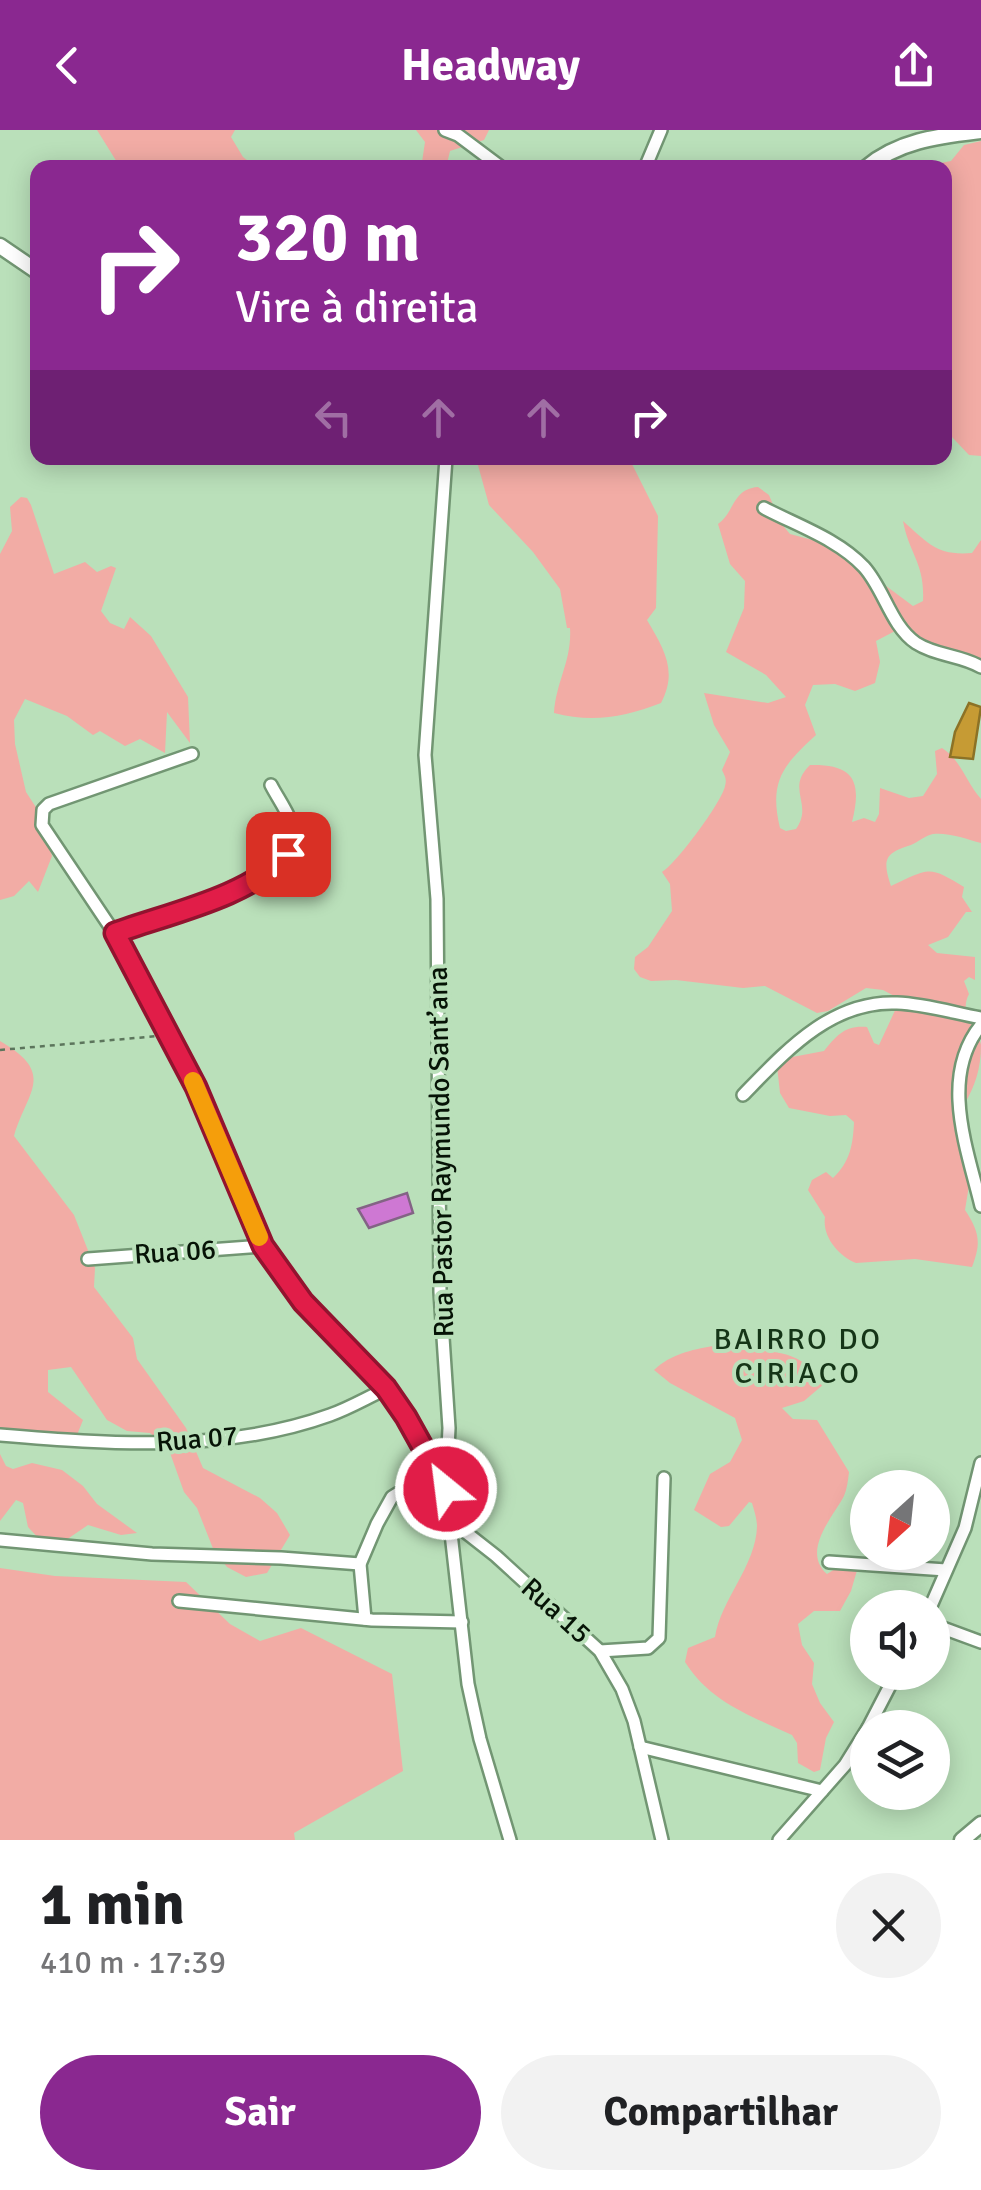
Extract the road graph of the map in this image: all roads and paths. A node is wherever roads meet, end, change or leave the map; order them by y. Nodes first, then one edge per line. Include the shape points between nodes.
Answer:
1 (445, 130) edge
2 (660, 130) edge
3 (981, 131) edge
4 (491, 160) edge
5 (648, 160) edge
6 (879, 160) edge
7 (0, 246) edge
8 (30, 267) edge
9 (446, 465) edge
10 (764, 508) dead end
11 (981, 667) edge
12 (192, 754) dead end
13 (271, 785) dead end
14 (115, 933) junction
15 (981, 1022) edge
16 (170, 1035) junction
17 (0, 1050) edge
18 (743, 1096) dead end
19 (981, 1206) edge
20 (263, 1246) junction
21 (88, 1259) dead end
22 (386, 1388) junction
23 (0, 1434) edge
24 (981, 1463) edge
25 (432, 1466) junction
26 (664, 1478) dead end
27 (446, 1489) junction
28 (450, 1520) junction
29 (0, 1540) edge
30 (950, 1561) edge
31 (829, 1562) dead end
32 (850, 1563) edge
33 (360, 1564) junction
34 (946, 1570) edge
35 (938, 1590) edge
36 (179, 1601) dead end
37 (365, 1620) junction
38 (462, 1622) junction
39 (950, 1631) edge
40 (981, 1642) edge
41 (600, 1651) junction
42 (640, 1747) junction
43 (850, 1757) edge
44 (822, 1791) junction
45 (981, 1824) edge
46 (510, 1840) edge
47 (662, 1840) edge
48 (779, 1840) edge
49 (962, 1840) edge

1 - 4 street
2 - 5 street
3 - 6 street via 924,138
7 - 8 street
9 - 27 street, Rua Pastor Raymundo Sant’ana via 425,755 437,899
10 - 11 street via 861,564 914,642
12 - 14 street via 43,810 42,825
13 - 14 street via 294,830 294,842 275,868 252,884
14 - 16 street
15 - 18 street via 901,1003 843,1014 807,1033
15 - 19 street via 960,1068 958,1100
16 - 17 path
16 - 20 street
20 - 21 street, Rua 06
20 - 22 street via 303,1302
22 - 23 street, Rua 07 via 332,1415 214,1439 138,1444
22 - 25 street
24 - 30 street
25 - 27 street
25 - 33 street via 392,1497
26 - 41 street via 659,1638 648,1648
27 - 28 street, Rua Pastor Raymundo Sant’ana
28 - 38 street, Rua Pastor Raymundo Sant’ana
28 - 41 street, Rua 15
29 - 33 street
31 - 32 street
33 - 37 street
34 - 35 street
36 - 37 street
37 - 38 street
38 - 46 street, Rua Pastor Raymundo Sant’ana via 474,1714
39 - 40 street
41 - 42 street, Rua 15 via 622,1689
42 - 44 street
42 - 47 street, Rua 15
43 - 44 street
44 - 48 street
45 - 49 street

